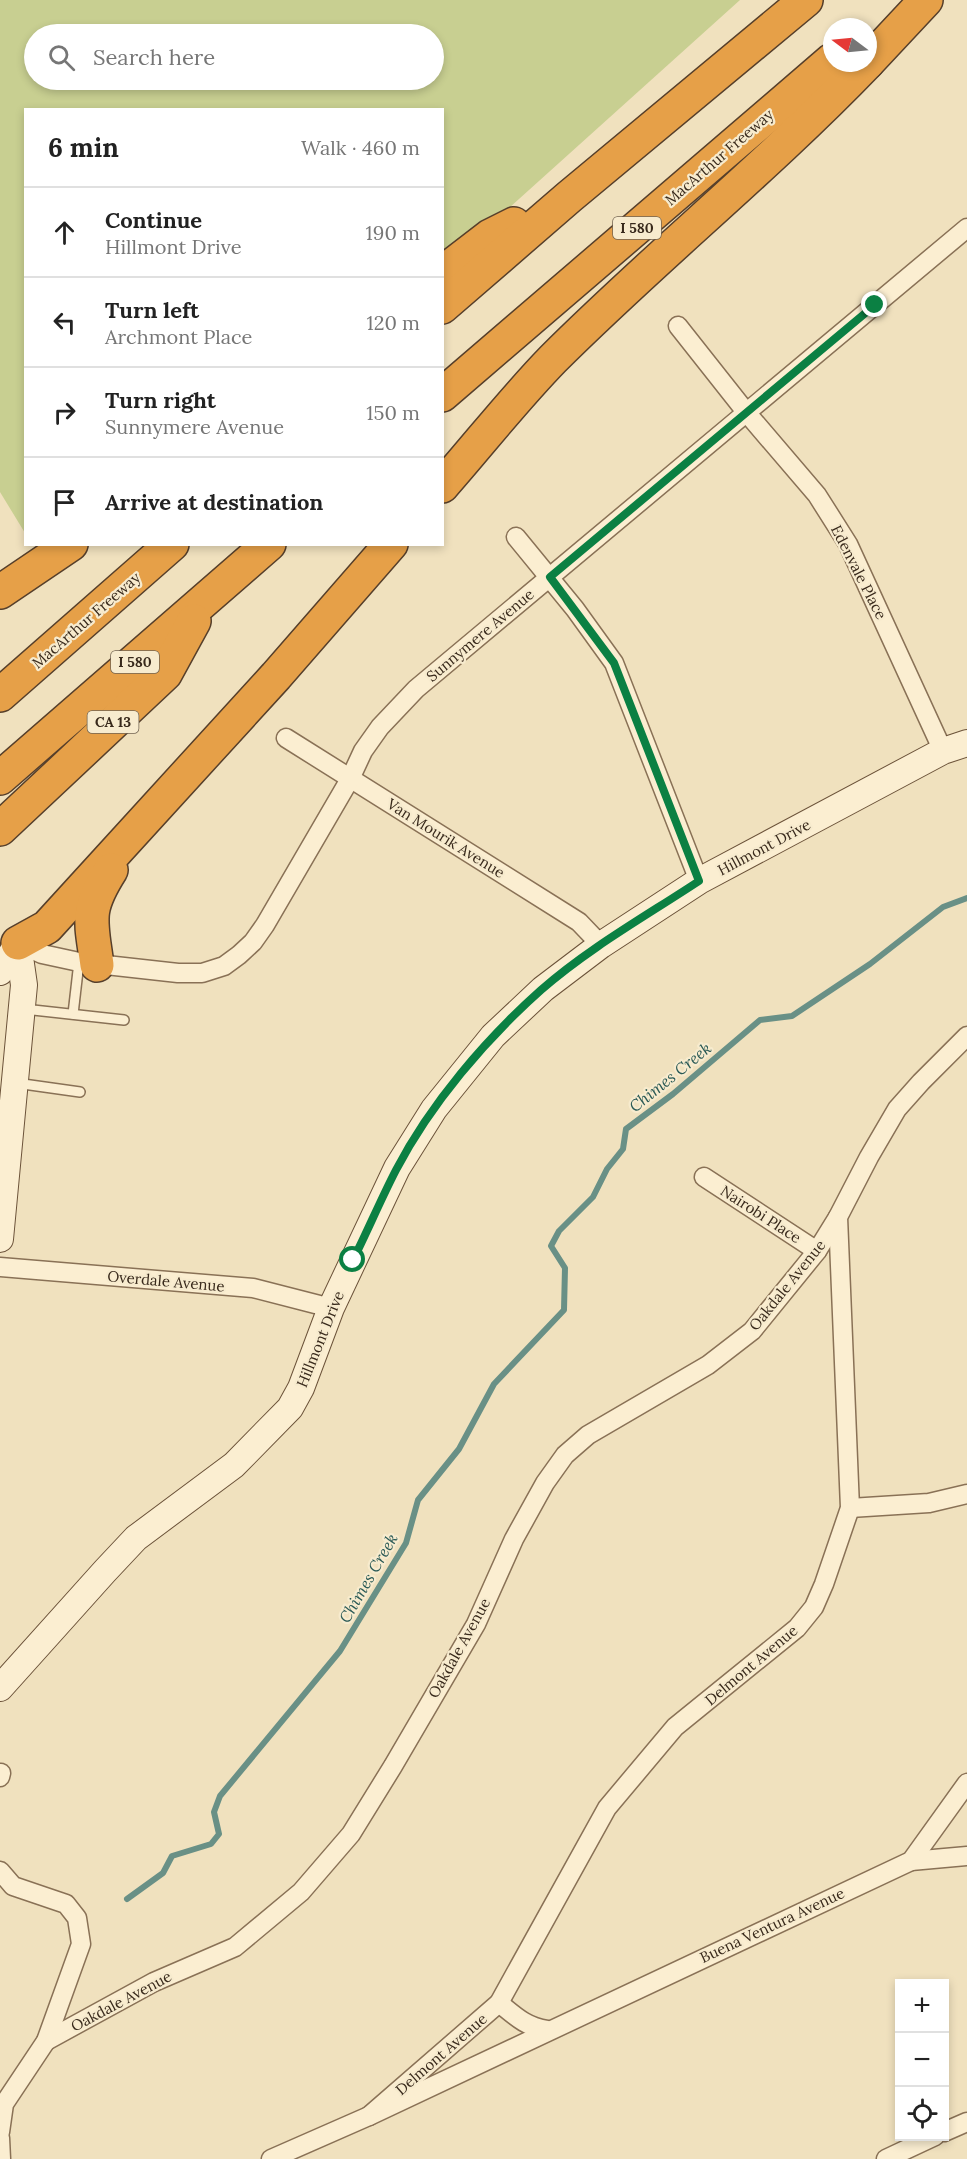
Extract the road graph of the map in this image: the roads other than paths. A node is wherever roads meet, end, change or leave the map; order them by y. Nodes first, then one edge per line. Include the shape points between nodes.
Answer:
1 (806, 0) edge
2 (902, 0) edge
3 (926, 0) edge
4 (877, 21) edge
5 (877, 51) edge
6 (823, 68) edge
7 (857, 72) edge
8 (569, 196) junction
9 (967, 228) edge
10 (444, 271) edge
11 (444, 305) edge
12 (678, 326) dead end
13 (444, 394) edge
14 (746, 412) junction
15 (444, 484) edge
16 (516, 537) dead end
17 (68, 546) edge
18 (170, 546) edge
19 (267, 546) edge
20 (389, 546) edge
21 (550, 577) junction
22 (0, 592) edge
23 (206, 599) junction
24 (0, 695) edge
25 (286, 738) dead end
26 (967, 743) edge
27 (943, 752) junction
28 (0, 778) edge
29 (350, 779) junction
30 (147, 816) junction
31 (0, 829) edge
32 (699, 881) junction
33 (9, 939) edge
34 (601, 945) junction
35 (88, 964) junction
36 (0, 972) edge
37 (21, 1008) junction
38 (73, 1014) junction
39 (124, 1020) dead end
40 (967, 1036) edge
41 (14, 1083) junction
42 (80, 1092) dead end
43 (704, 1178) dead end
44 (838, 1217) junction
45 (0, 1239) edge
46 (817, 1251) junction
47 (0, 1267) edge
48 (331, 1308) junction
49 (967, 1494) edge
50 (849, 1508) junction
51 (0, 1688) edge
52 (967, 1784) edge
53 (967, 1856) edge
54 (911, 1861) junction
55 (0, 1871) edge
56 (500, 2003) junction
57 (547, 2030) junction
58 (46, 2041) junction
59 (2, 2104) edge
60 (369, 2115) junction
61 (967, 2122) edge
62 (949, 2130) edge
63 (0, 2132) edge
64 (0, 2138) edge
65 (924, 2141) edge
66 (2, 2159) edge
67 (271, 2159) edge
68 (886, 2159) edge

1 - 8 highway
2 - 4 highway
3 - 5 highway
6 - 13 highway, MacArthur Freeway / I 580
7 - 15 highway via 552,361
8 - 10 highway via 490,236
8 - 11 highway
9 - 14 street, Sunnymere Avenue
12 - 14 street, Edenvale Place
14 - 21 street, Sunnymere Avenue
14 - 27 street, Edenvale Place via 817,495 848,544
16 - 21 street
17 - 22 highway
18 - 24 highway, MacArthur Freeway
19 - 23 highway, I 580
20 - 30 highway
21 - 29 street, Sunnymere Avenue via 397,708 363,751
21 - 32 street via 614,663
23 - 28 highway, I 580
23 - 31 highway, CA 13 via 165,674
25 - 29 street, Van Mourik Avenue
26 - 27 street, Hillmont Drive
27 - 32 street, Hillmont Drive
29 - 34 street, Van Mourik Avenue via 579,922
29 - 35 street, Sunnymere Avenue via 265,925 239,956 202,973
30 - 33 highway via 47,927
30 - 35 highway via 93,902
32 - 34 street, Hillmont Drive
33 - 35 street, Sunnymere Avenue via 42,954
33 - 36 street
33 - 37 street via 24,979
34 - 48 street, Hillmont Drive via 543,989 493,1036 434,1109 397,1168
35 - 38 lane
37 - 38 lane
37 - 41 street
38 - 39 lane
40 - 44 street, Delmont Avenue via 897,1109
41 - 42 lane
41 - 45 street
43 - 46 street, Nairobi Place
44 - 46 street, Oakdale Avenue
44 - 50 street, Delmont Avenue
46 - 58 street, Oakdale Avenue via 752,1331 708,1365 588,1436 565,1455 514,1539 476,1624 393,1766 351,1834 302,1892 235,1947 154,1982
47 - 48 street, Overdale Avenue via 253,1288
48 - 51 street, Hillmont Drive via 290,1408 234,1466 136,1538
49 - 50 street via 929,1503
50 - 56 street, Delmont Avenue via 814,1607 796,1628 675,1727 607,1808
52 - 54 street, Buena Ventura Avenue
53 - 54 street
54 - 57 street, Buena Ventura Avenue
55 - 58 street via 13,1886 66,1904 77,1918 81,1944
56 - 57 street via 524,2024
56 - 60 street, Delmont Avenue
57 - 60 street, Buena Ventura Avenue
58 - 59 street
59 - 63 street
60 - 67 street, Buena Ventura Avenue
61 - 62 street
64 - 66 street
65 - 68 street

